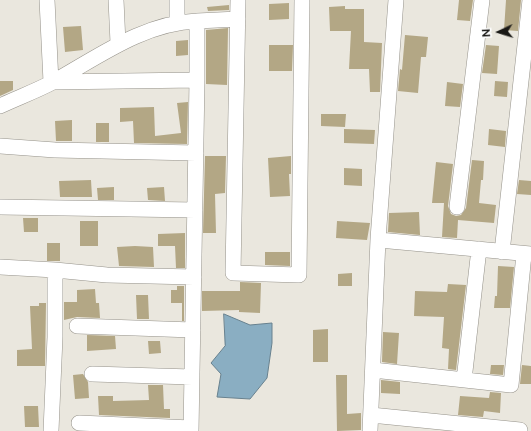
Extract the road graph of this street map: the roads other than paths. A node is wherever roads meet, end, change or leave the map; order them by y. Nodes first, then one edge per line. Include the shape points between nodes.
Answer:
1 (47, 0) edge
2 (116, 0) edge
3 (177, 0) edge
4 (238, 0) edge
5 (302, 0) edge
6 (396, 0) edge
7 (482, 0) edge
8 (530, 0) edge
9 (238, 19) junction
10 (197, 20) junction
11 (177, 21) junction
12 (118, 43) junction
13 (198, 80) junction
14 (52, 82) junction
15 (0, 106) edge
16 (0, 146) edge
17 (196, 154) junction
18 (0, 207) edge
19 (457, 207) dead end
20 (195, 210) junction
21 (380, 240) junction
22 (479, 250) junction
23 (502, 252) junction
24 (528, 254) edge
25 (0, 267) edge
26 (55, 270) junction
27 (194, 278) junction
28 (78, 326) dead end
29 (193, 330) junction
30 (373, 370) junction
31 (92, 374) dead end
32 (192, 377) junction
33 (464, 380) junction
34 (371, 415) junction
35 (79, 423) dead end
36 (191, 430) edge
37 (520, 430) dead end
38 (51, 431) edge
39 (370, 431) edge

1 - 14 street
2 - 12 street
3 - 11 street
4 - 9 street
5 - 9 street via 299,275 233,273
6 - 21 street
7 - 19 street
8 - 23 street
9 - 10 street
10 - 11 street
10 - 13 street
11 - 12 street
12 - 14 street
13 - 14 street
13 - 17 street
14 - 15 street
16 - 17 street
17 - 20 street
18 - 20 street
20 - 27 street
21 - 22 street
21 - 30 street
22 - 23 street
22 - 33 street
23 - 24 street
24 - 33 street via 511,385
25 - 26 street
26 - 27 street via 107,275
26 - 38 street
27 - 29 street
28 - 29 street
29 - 32 street
30 - 33 street
30 - 34 street
31 - 32 street
32 - 36 street
34 - 37 street
34 - 39 street
35 - 36 street

